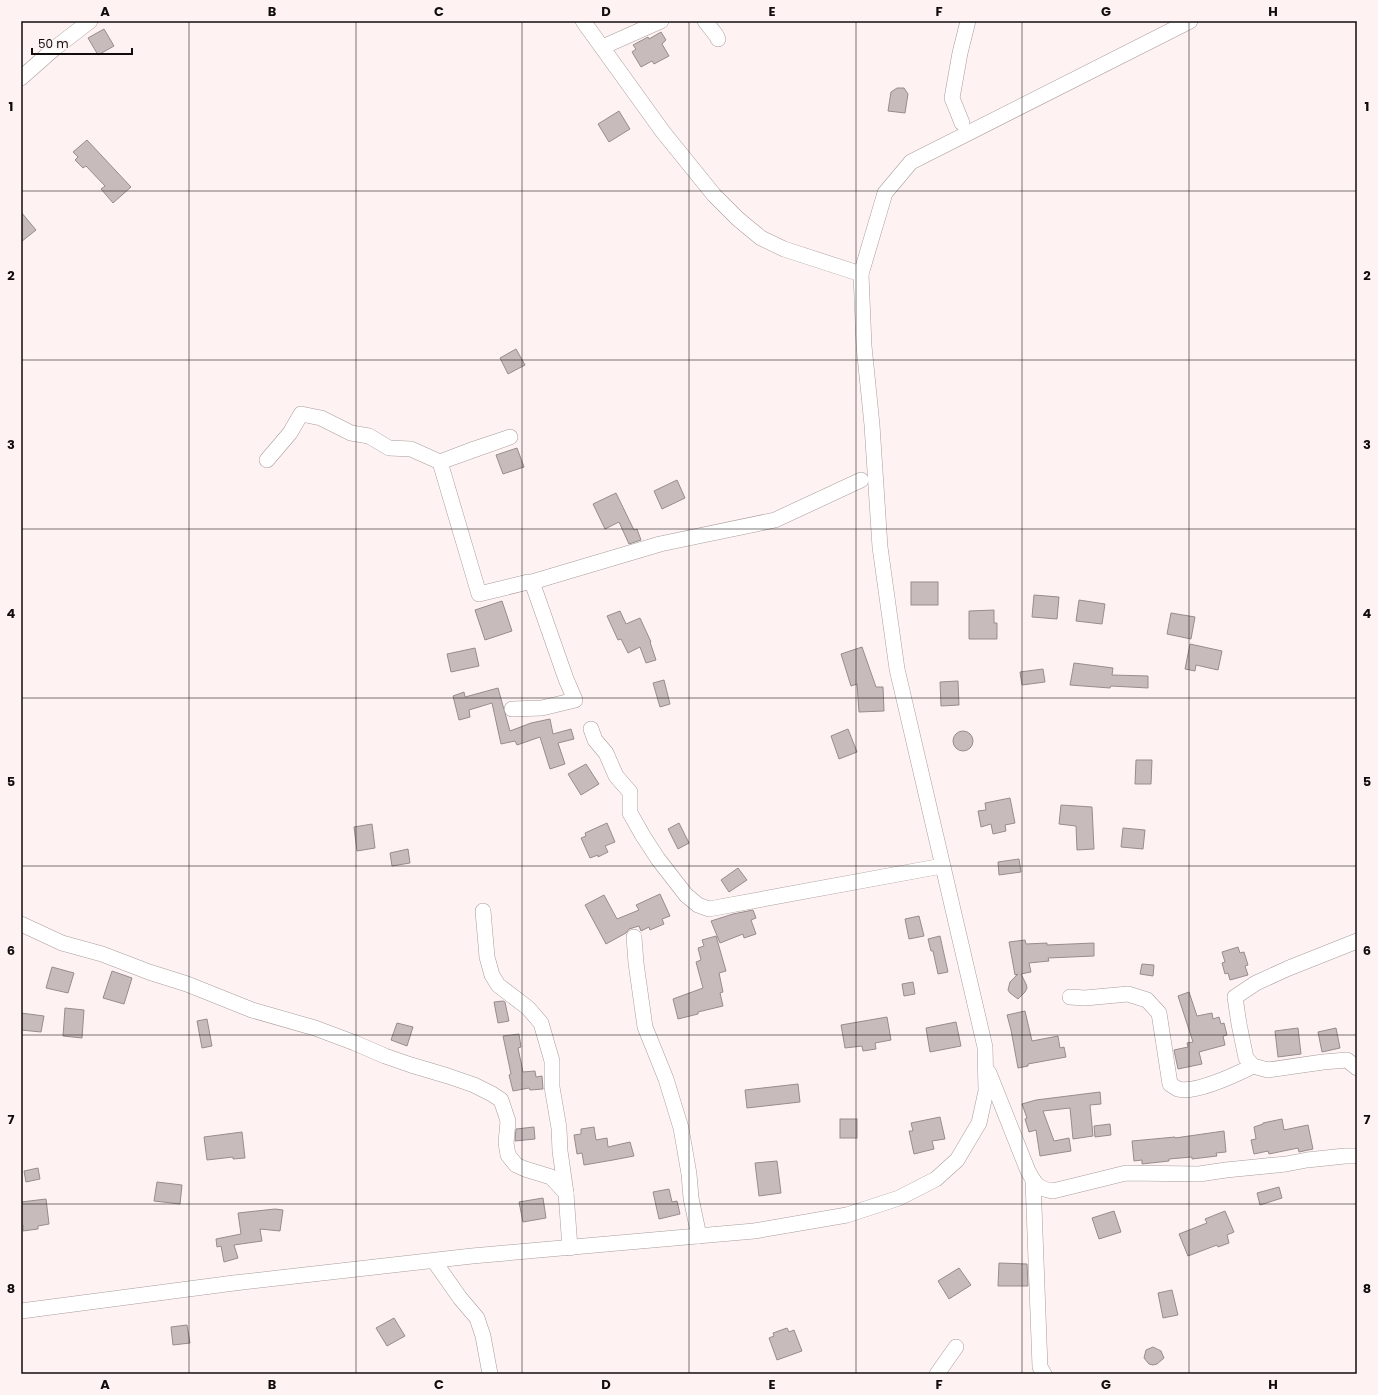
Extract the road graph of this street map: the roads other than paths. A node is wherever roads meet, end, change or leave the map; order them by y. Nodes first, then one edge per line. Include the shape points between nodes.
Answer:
1 (90, 21) edge
2 (582, 21) edge
3 (660, 21) edge
4 (705, 21) edge
5 (968, 21) edge
6 (1190, 21) edge
7 (718, 39) dead end
8 (607, 45) dead end
9 (21, 78) edge
10 (962, 123) dead end
11 (861, 274) junction
12 (267, 460) dead end
13 (861, 480) dead end
14 (528, 582) dead end
15 (512, 709) dead end
16 (591, 729) dead end
17 (942, 866) junction
18 (483, 910) dead end
19 (21, 924) edge
20 (634, 937) dead end
21 (1357, 941) edge
22 (1070, 997) dead end
23 (985, 1065) junction
24 (1253, 1066) junction
25 (1357, 1068) edge
26 (1357, 1156) edge
27 (1034, 1180) junction
28 (566, 1193) junction
29 (699, 1236) junction
30 (570, 1248) junction
31 (434, 1260) junction
32 (21, 1311) edge
33 (956, 1347) dead end
34 (490, 1374) edge
35 (937, 1374) edge
36 (1044, 1374) edge

1 - 9 street
2 - 11 street via 668,138 714,195 738,219 761,238 784,249
3 - 8 street
4 - 7 street
5 - 10 street via 952,98
6 - 11 street via 911,162 885,193
11 - 17 street via 864,346 886,593 897,668
12 - 14 street via 290,433 301,414 321,418 351,433 369,436 389,448 411,449 440,462 479,594
13 - 15 street via 775,520 660,544 532,582 566,679 576,700 542,708
16 - 17 street via 616,776 630,792 630,813 643,836 686,895 698,905 709,909
17 - 23 street via 985,1047
18 - 28 street via 487,958 492,975 498,985 528,1008 541,1022 552,1061 552,1087
19 - 28 street via 62,943 102,954 252,1010 315,1028 492,1094 501,1100 508,1121 508,1155 516,1165 551,1177
20 - 29 street via 645,1027 666,1079 681,1128
21 - 24 street via 1256,983 1235,997 1246,1058
22 - 24 street via 1128,994 1147,1000 1159,1013 1170,1084 1179,1089 1222,1080
23 - 27 street
23 - 29 street via 986,1090 978,1123 956,1160 936,1179 899,1198 847,1216 754,1231
24 - 25 street via 1268,1070 1347,1060
26 - 27 street via 1199,1174 1126,1173 1053,1191 1043,1190
27 - 36 street via 1040,1367
28 - 30 street
29 - 30 street
30 - 31 street
31 - 32 street
31 - 34 street via 477,1318
33 - 35 street

